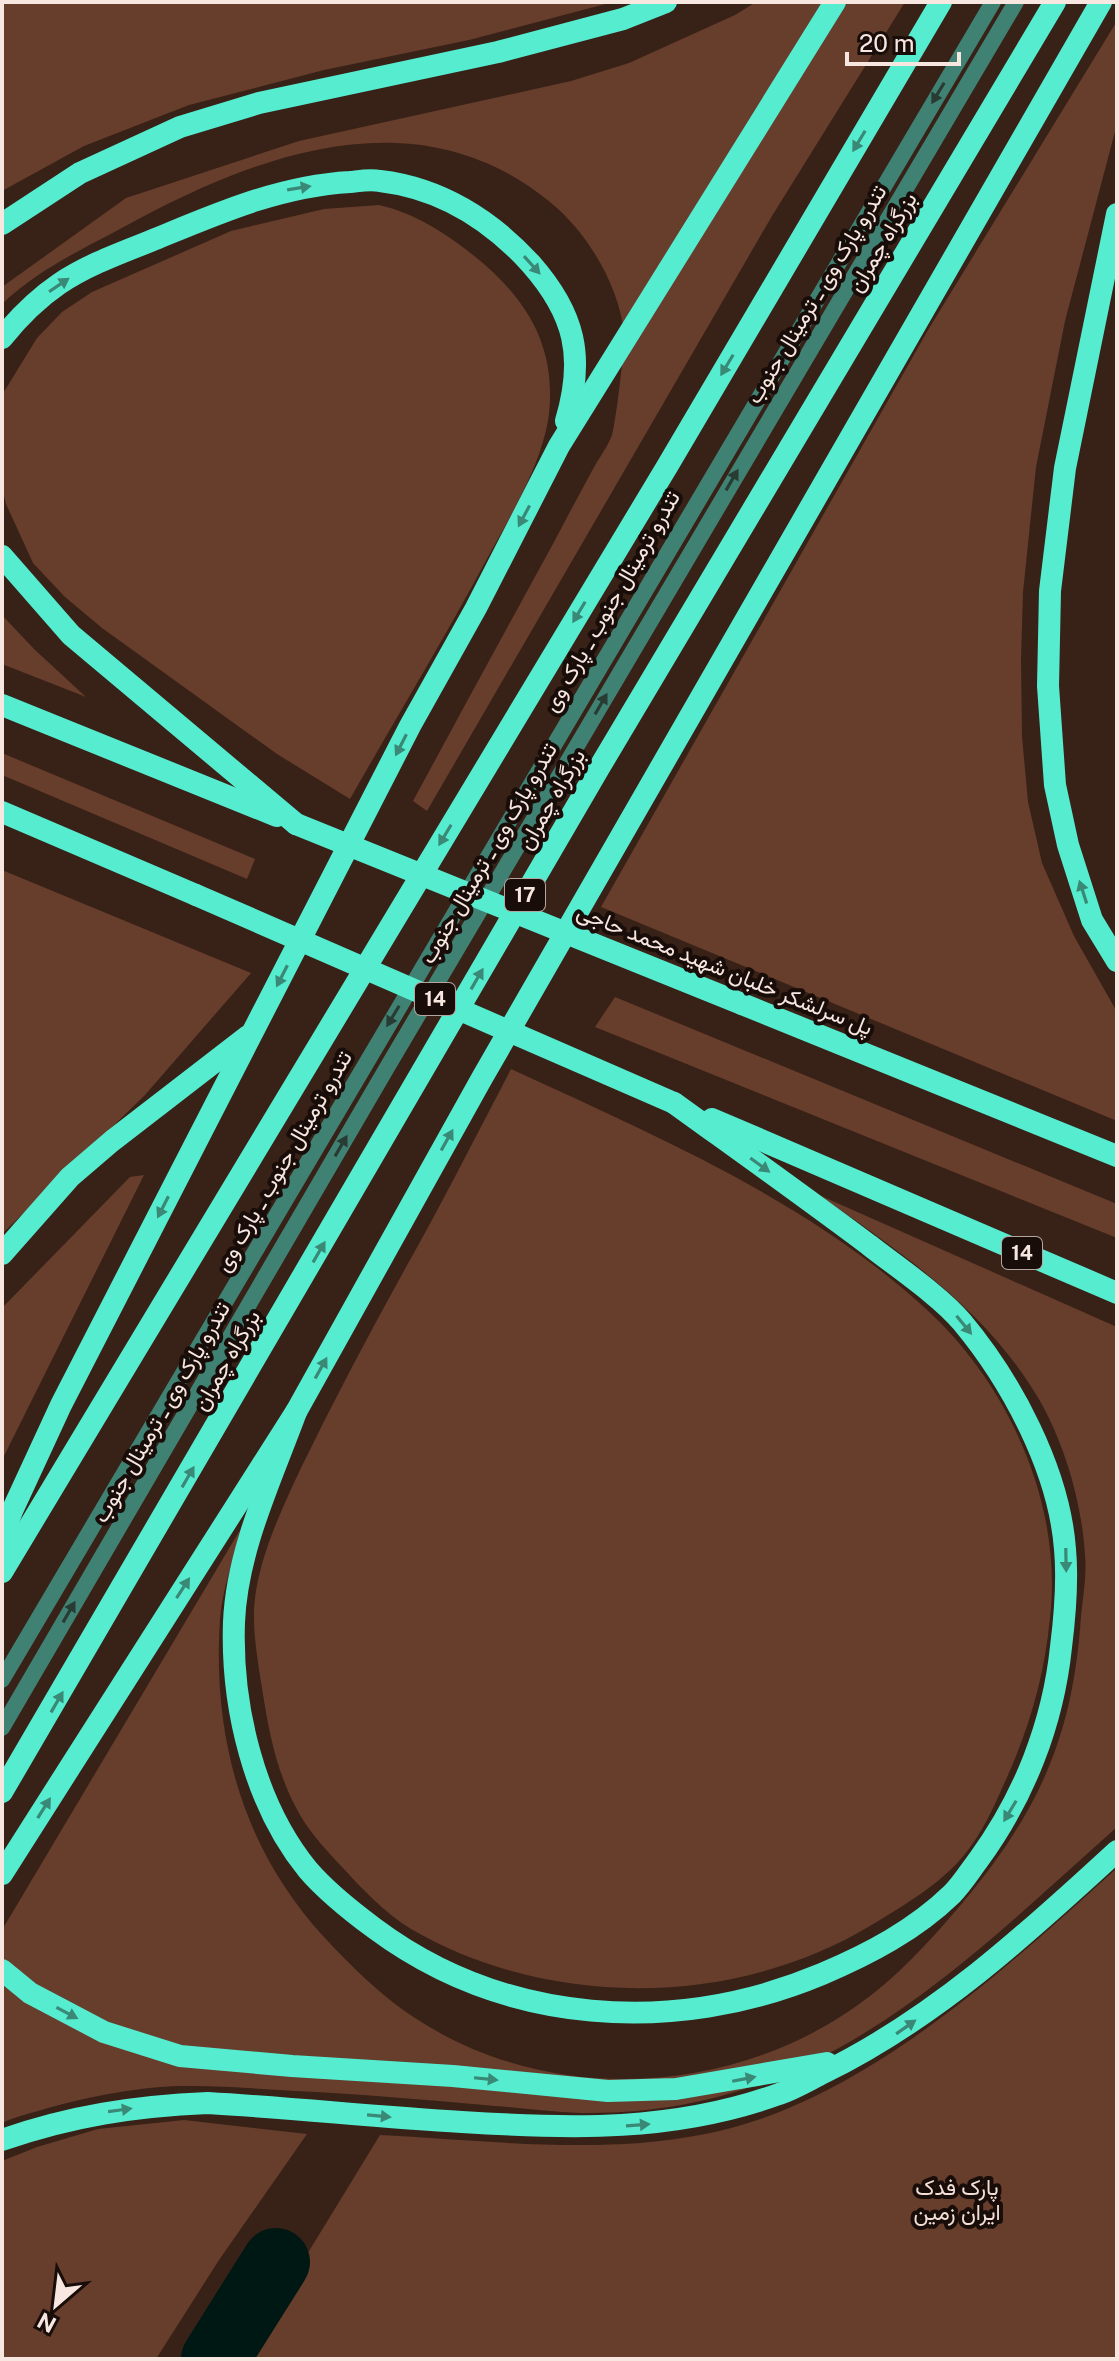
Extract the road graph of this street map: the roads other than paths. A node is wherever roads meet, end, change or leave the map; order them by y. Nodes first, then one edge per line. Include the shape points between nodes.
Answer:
1 (666, 2) edge
2 (835, 2) edge
3 (941, 2) edge
4 (993, 2) edge
5 (1016, 2) edge
6 (1055, 2) edge
7 (1101, 2) edge
8 (1117, 214) edge
9 (2, 224) edge
10 (2, 338) edge
11 (559, 446) junction
12 (2, 556) edge
13 (2, 705) edge
14 (2, 812) edge
15 (296, 824) junction
16 (1117, 961) edge
17 (253, 1033) junction
18 (674, 1103) junction
19 (1117, 1156) edge
20 (2, 1254) edge
21 (1117, 1293) edge
22 (296, 1412) junction
23 (2, 1538) edge
24 (2, 1572) edge
25 (2, 1680) edge
26 (2, 1728) edge
27 (2, 1792) edge
28 (1117, 1851) edge
29 (2, 1874) edge
30 (2, 1970) edge
31 (856, 2057) junction
32 (2, 2140) edge

1 - 9 highway via 623,19 498,52 259,103 180,127 80,173
2 - 11 highway
3 -> 24 highway
4 -> 25 lane, تندرو ترمینال جنوب ـ پارک وی
26 -> 5 lane, تندرو پارک وی ـ ترمینال جنوب
27 -> 6 highway, بزرگراه چمران / 17 via 607,754
22 -> 7 highway
16 -> 8 highway via 1092,920 1068,845 1055,785 1048,686 1050,591 1065,468
10 -> 11 highway via 29,306 62,282 123,252 285,190 379,180 433,193 468,210 509,241 544,280 567,318 577,350 575,386
11 -> 17 highway
12 - 15 highway via 71,635
13 - 15 highway, پل سرلشکر خلبان شهید محمد حاجی
14 - 18 highway, 14, bridge
15 - 19 highway, پل سرلشکر خلبان شهید محمد حاجی, bridge
17 - 20 highway via 70,1177
17 -> 23 highway via 61,1405
18 - 21 highway, 14
18 -> 22 highway via 960,1319 1024,1415 1044,1461 1065,1545 1066,1580 1058,1674 1045,1730 1018,1798 991,1842 957,1889 926,1917 845,1964 762,1996 620,2013 486,1990 440,1971 351,1912 309,1871 268,1801 243,1724 236,1678 238,1584
29 -> 22 highway
31 -> 28 highway via 961,1986
30 -> 31 highway via 30,1993 104,2032 180,2056 608,2091 676,2089
32 -> 31 highway via 97,2113 208,2103 560,2128 646,2125 780,2094

